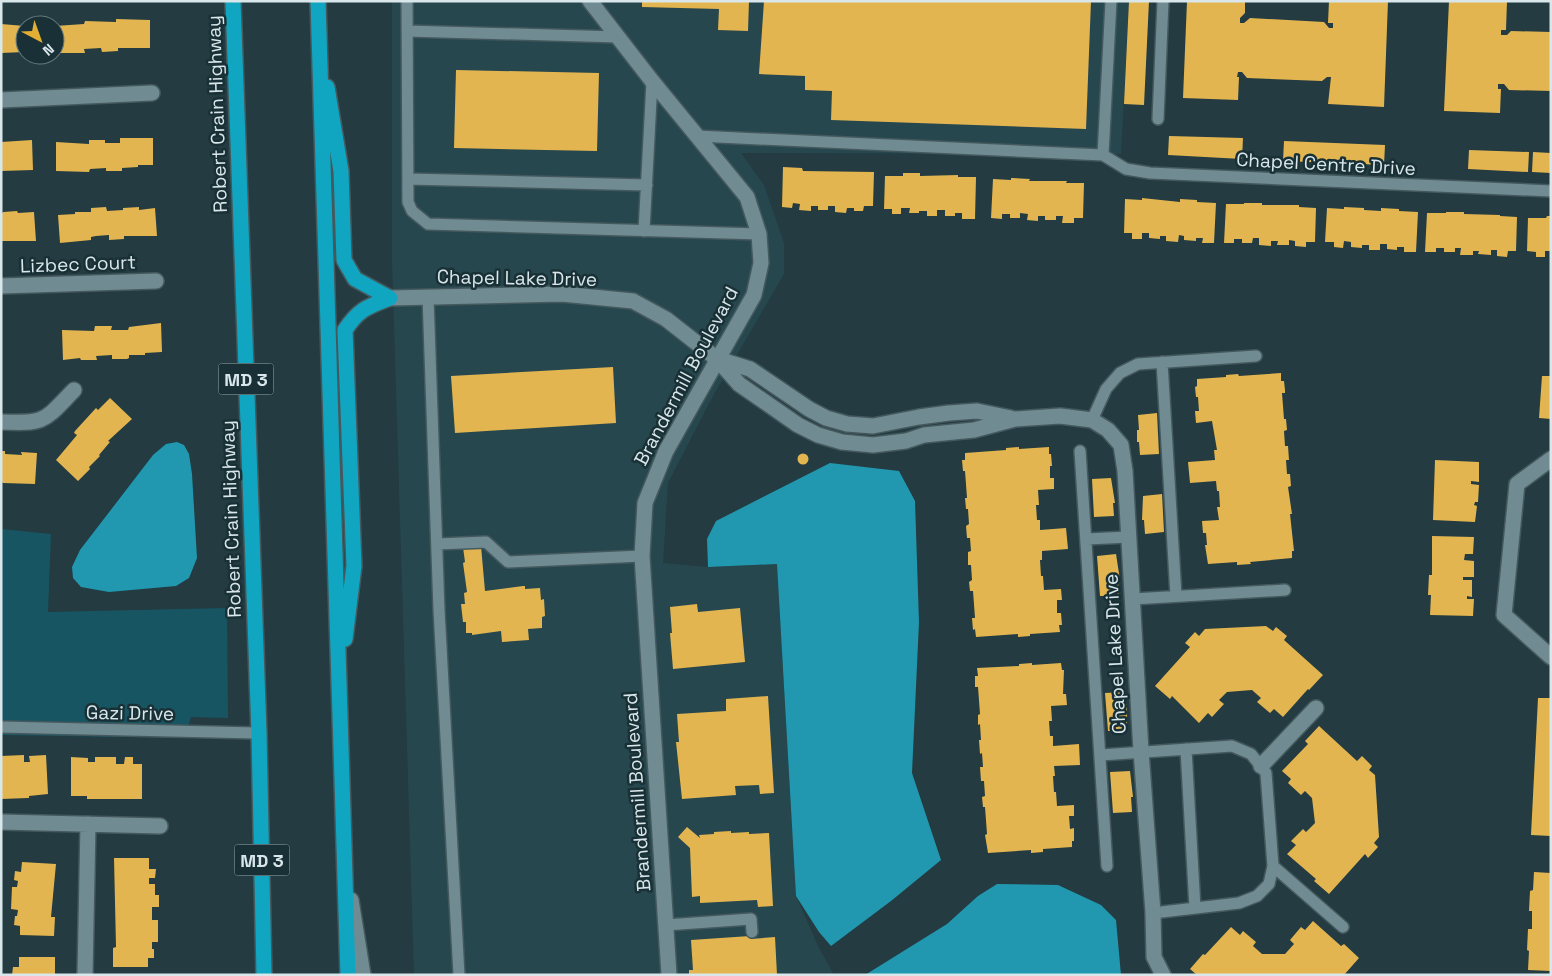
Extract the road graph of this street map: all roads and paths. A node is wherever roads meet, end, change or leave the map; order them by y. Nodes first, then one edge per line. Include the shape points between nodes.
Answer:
1 (233, 1) edge
2 (318, 1) edge
3 (407, 1) edge
4 (590, 1) edge
5 (1111, 1) edge
6 (1163, 1) edge
7 (318, 26) junction
8 (407, 31) junction
9 (618, 37) junction
10 (652, 81) junction
11 (152, 93) dead end
12 (1, 100) edge
13 (1158, 119) dead end
14 (697, 136) junction
15 (1103, 155) junction
16 (408, 179) junction
17 (647, 185) junction
18 (1551, 191) edge
19 (644, 231) junction
20 (759, 234) junction
21 (156, 281) dead end
22 (1, 286) edge
23 (428, 297) junction
24 (390, 298) junction
25 (1256, 356) dead end
26 (717, 359) junction
27 (1162, 362) junction
28 (74, 390) dead end
29 (1015, 418) junction
30 (1092, 420) junction
31 (1, 422) edge
32 (1080, 451) dead end
33 (1551, 459) edge
34 (1128, 537) junction
35 (1087, 539) junction
36 (437, 544) junction
37 (642, 556) junction
38 (1285, 590) dead end
39 (1176, 596) junction
40 (1132, 599) junction
41 (1551, 657) edge
42 (339, 685) junction
43 (1316, 708) dead end
44 (1, 727) edge
45 (259, 733) junction
46 (1186, 749) junction
47 (1141, 751) junction
48 (1101, 755) junction
49 (1261, 766) junction
50 (1, 822) edge
51 (88, 824) junction
52 (160, 826) dead end
53 (1107, 866) dead end
54 (1273, 866) junction
55 (346, 870) junction
56 (1195, 908) junction
57 (1153, 913) junction
58 (666, 925) junction
59 (1343, 927) dead end
60 (752, 932) dead end
61 (264, 971) edge
62 (85, 975) edge
63 (348, 975) edge
64 (363, 975) edge
65 (459, 975) edge
66 (669, 975) edge
67 (1163, 975) edge

1 - 45 highway, Robert Crain Highway / MD 3
2 - 7 highway
3 - 8 lane
4 - 9 street, Brandermill Boulevard
5 - 15 lane
6 - 13 lane
7 - 24 highway via 341,171 344,260 355,279
7 - 42 highway
8 - 9 lane
8 - 16 lane
9 - 10 street, Brandermill Boulevard
10 - 14 street, Brandermill Boulevard
10 - 17 lane
11 - 12 street
14 - 15 lane
14 - 20 street, Brandermill Boulevard via 746,197
15 - 18 lane, Chapel Centre Drive via 1126,169 1150,173
16 - 17 lane
16 - 19 lane via 408,202 417,217 428,224
17 - 19 lane
19 - 20 lane
20 - 26 street, Brandermill Boulevard via 761,263 754,295
21 - 22 street, Lizbec Court
23 - 24 street, Chapel Lake Drive
23 - 26 street, Chapel Lake Drive via 562,294 633,301 666,319
23 - 36 lane
24 - 42 highway via 364,308 345,330 354,566
25 - 27 lane
26 - 29 street, Chapel Lake Drive via 750,369 809,409 847,424 873,426 934,415 977,412
26 - 29 street, Chapel Lake Drive via 739,384 798,425 842,442 873,445 974,430
26 - 37 street, Brandermill Boulevard via 666,451 645,502
27 - 30 lane via 1138,364 1120,373 1106,389
27 - 39 lane
28 - 31 street via 40,421
29 - 30 street, Chapel Lake Drive via 1060,416
30 - 34 street, Chapel Lake Drive via 1108,430 1121,445
32 - 35 lane
33 - 41 street via 1517,484 1504,615
34 - 35 lane
34 - 40 street, Chapel Lake Drive
35 - 48 lane
36 - 37 lane via 486,542 508,562
36 - 65 lane
37 - 58 street, Brandermill Boulevard
38 - 39 lane
39 - 40 lane
40 - 47 street, Chapel Lake Drive
42 - 55 highway
43 - 49 street
44 - 45 lane, Gazi Drive
45 - 61 highway, Robert Crain Highway / MD 3
46 - 47 lane
46 - 49 lane via 1232,746 1251,754
46 - 56 lane
47 - 48 lane
47 - 57 street, Chapel Lake Drive
48 - 53 lane
49 - 54 lane via 1266,773
50 - 51 street
51 - 52 street
51 - 62 street
54 - 56 lane via 1269,884 1257,896 1239,903
54 - 59 lane
55 - 63 highway
55 - 64 street
56 - 57 lane
57 - 67 street, Chapel Lake Drive via 1154,957
58 - 60 lane via 751,919
58 - 66 street, Brandermill Boulevard

